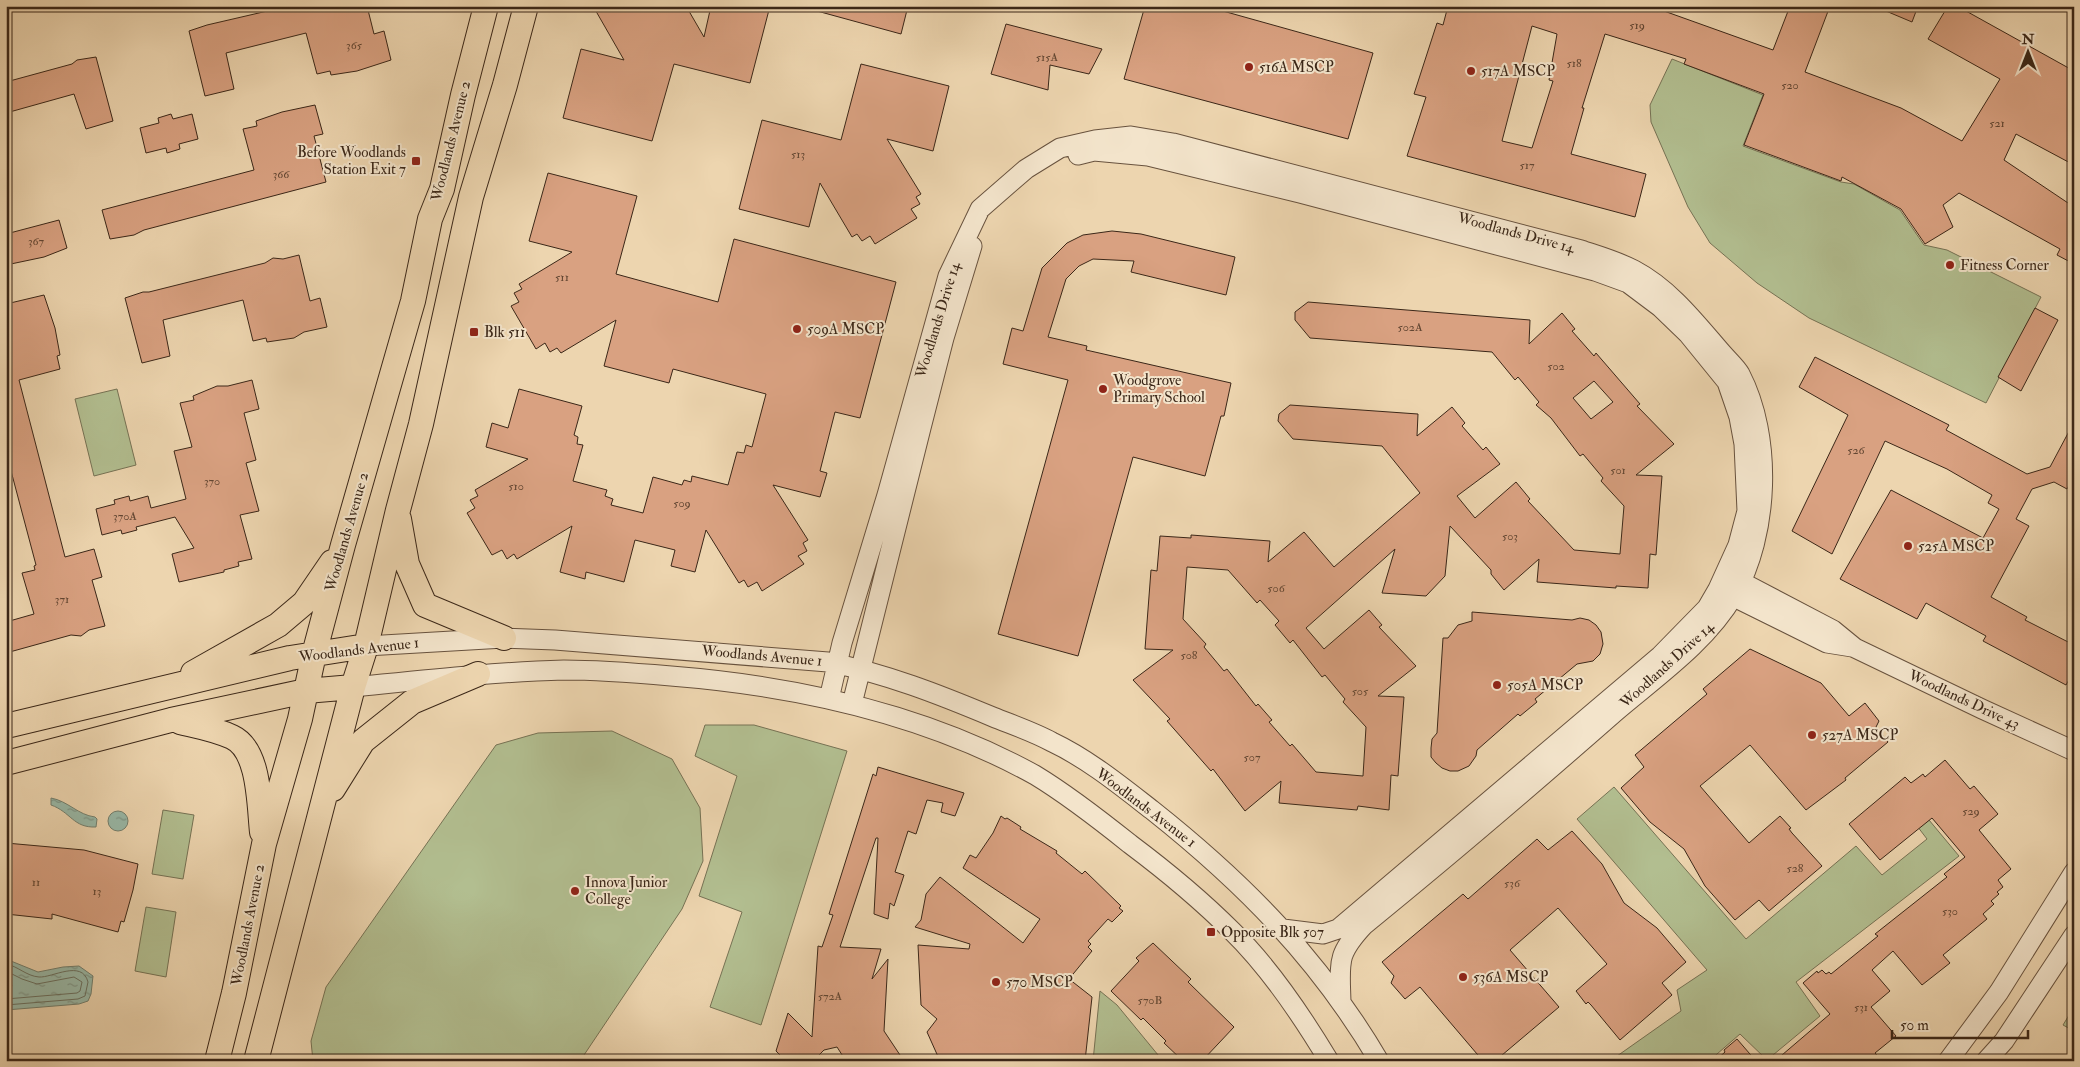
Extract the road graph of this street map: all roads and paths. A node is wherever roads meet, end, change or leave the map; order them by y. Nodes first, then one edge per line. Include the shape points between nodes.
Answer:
1 (471, 6) edge
2 (486, 6) edge
3 (526, 6) edge
4 (477, 38) junction
5 (398, 510) junction
6 (343, 545) junction
7 (1730, 586) junction
8 (504, 638) junction
9 (366, 646) junction
10 (314, 654) junction
11 (838, 664) junction
12 (861, 669) junction
13 (478, 674) junction
14 (172, 685) junction
15 (352, 687) junction
16 (306, 691) junction
17 (829, 699) junction
18 (852, 704) junction
19 (171, 720) junction
20 (6, 726) edge
21 (2074, 751) edge
22 (6, 763) edge
23 (320, 811) junction
24 (264, 844) junction
25 (2074, 872) edge
26 (1283, 929) junction
27 (2074, 935) edge
28 (1342, 1002) junction
29 (217, 1061) edge
30 (256, 1061) edge
31 (1329, 1061) edge
32 (1379, 1061) edge
33 (1948, 1061) edge
34 (1986, 1061) edge

1 - 4 main road
2 - 4 main road, Woodlands Avenue 2
3 - 5 main road via 506,86 470,197 421,424
4 - 6 main road, Woodlands Avenue 2 via 442,188 430,219 413,301
5 - 8 main road via 407,564 425,605
5 - 9 main road
6 - 10 main road, Woodlands Avenue 2
6 - 14 main road via 304,602 278,624
7 - 11 street, Woodlands Drive 14 via 1753,553 1763,506 1759,427 1740,374 1664,290 1629,267 1581,250 1221,154 1131,136 1060,148 1026,170 980,209 948,276
7 - 12 street, Woodlands Drive 14 via 1746,511 1744,444 1739,417 1727,382 1660,307 1628,282 1272,186 1148,156 1094,151 1057,161 1029,176 1004,197 973,244 942,347
7 - 21 street, Woodlands Drive 43 via 1827,643 1854,648
7 - 26 street, Woodlands Drive 14 via 1660,656 1338,929 1310,934
7 - 28 street, Woodlands Drive 14 via 1717,620 1670,666 1348,942 1340,966
8 - 9 street, Woodlands Avenue 1
8 - 11 street, Woodlands Avenue 1 via 609,642
9 - 10 main road, Woodlands Avenue 1
9 - 15 main road
10 - 14 main road, Woodlands Avenue 1
10 - 16 main road, Woodlands Avenue 2
11 - 12 street, Woodlands Avenue 1
11 - 17 street, Woodlands Drive 14
12 - 18 street, Woodlands Drive 14
12 - 26 street, Woodlands Avenue 1 via 920,686 1053,742 1122,786 1193,843 1263,906
13 - 15 street, Woodlands Avenue 1
13 - 17 street, Woodlands Avenue 1 via 567,670 653,675 739,682
13 - 23 main road via 412,702 363,741
14 - 20 main road, Woodlands Avenue 1
15 - 16 main road, Woodlands Avenue 1
15 - 23 main road
16 - 19 main road, Woodlands Avenue 1
16 - 24 main road, Woodlands Avenue 2
17 - 18 street, Woodlands Avenue 1
18 - 31 street, Woodlands Avenue 1 via 952,736 1036,776 1097,818 1163,869 1234,932 1280,988
19 - 22 main road, Woodlands Avenue 1
19 - 24 main road via 233,737 244,745 251,758
23 - 30 main road
24 - 29 main road, Woodlands Avenue 2
25 - 33 street via 1999,992
26 - 28 street, Woodlands Avenue 1
27 - 34 street via 2010,1034
28 - 32 street, Woodlands Avenue 1

